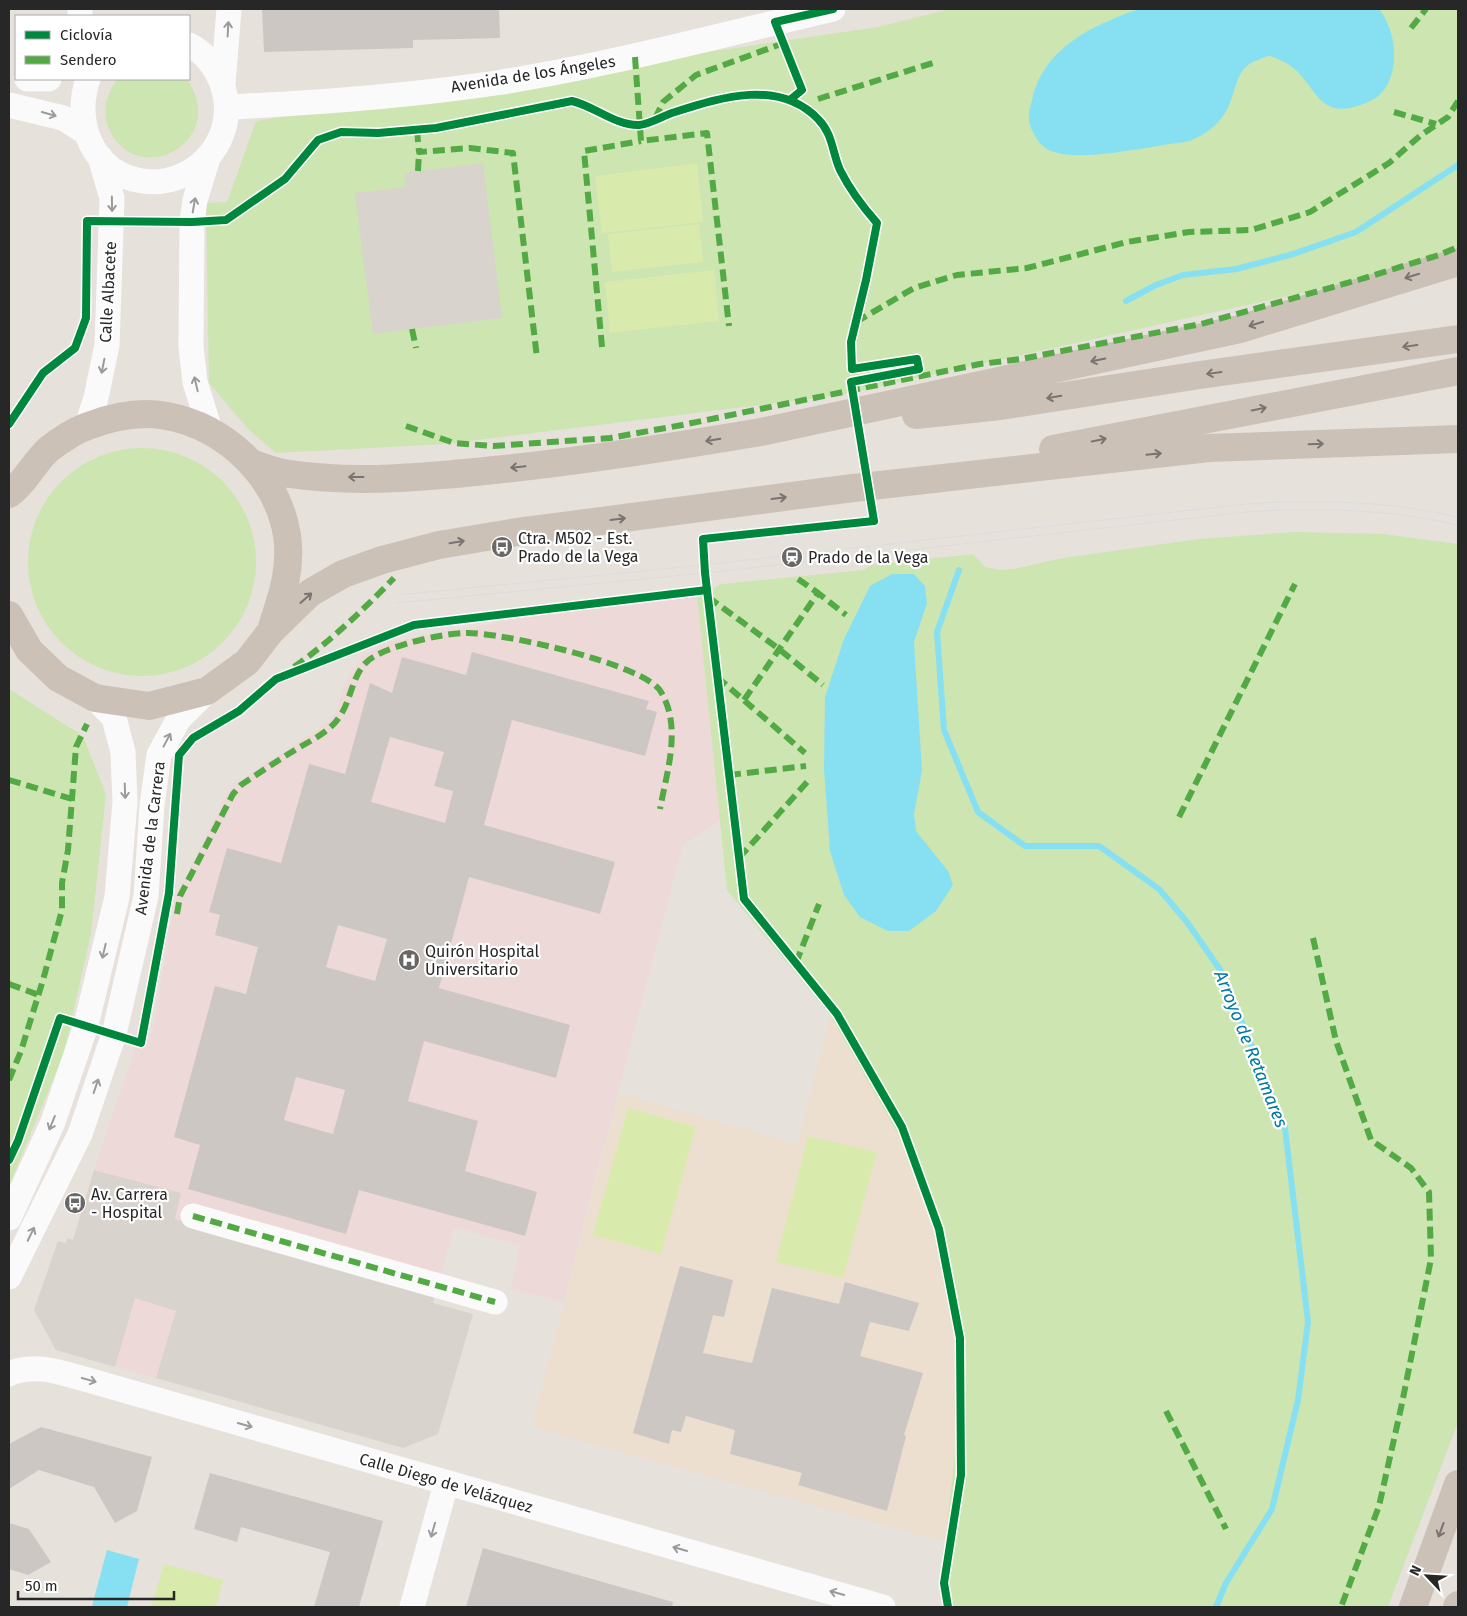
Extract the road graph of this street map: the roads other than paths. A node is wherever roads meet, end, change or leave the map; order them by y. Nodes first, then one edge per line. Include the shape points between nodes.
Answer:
1 (229, 9) edge
2 (818, 10) edge
3 (190, 45) edge
4 (88, 80) edge
5 (226, 95) junction
6 (9, 105) edge
7 (85, 132) junction
8 (100, 157) junction
9 (208, 158) junction
10 (1458, 262) edge
11 (1458, 339) edge
12 (1458, 371) edge
13 (87, 426) junction
14 (210, 430) junction
15 (761, 432) junction
16 (1458, 439) edge
17 (254, 464) junction
18 (845, 489) junction
19 (11, 499) edge
20 (9, 615) edge
21 (271, 631) junction
22 (19, 648) edge
23 (207, 691) junction
24 (95, 698) junction
25 (193, 1216) dead end
26 (9, 1218) edge
27 (9, 1277) edge
28 (495, 1302) dead end
29 (9, 1374) edge
30 (446, 1484) junction
31 (1458, 1484) edge
32 (412, 1607) edge
33 (883, 1607) edge
34 (1413, 1607) edge

5 -> 1 street
2 - 5 street, Avenida de los Ángeles via 635,57 496,82 372,98
3 - 5 street via 213,64
4 - 7 street via 82,96
5 - 9 street via 226,126
6 -> 7 street via 63,118
7 - 8 street
8 - 9 street via 119,173 142,181 166,181 189,173
8 -> 13 street, Calle Albacete via 112,198 107,344
14 -> 9 street via 195,382 191,347 192,222
10 -> 15 highway via 1240,329
11 -> 15 highway via 1200,374 1000,406
18 -> 12 highway
13 - 14 highway via 130,415 166,416
13 - 19 highway via 49,449
14 - 17 highway
15 -> 17 highway via 567,462 421,477 321,477 288,474
18 -> 16 highway via 1209,448
17 - 21 highway via 275,497 287,534 287,581
21 -> 18 highway via 310,594 343,574 439,545
20 - 22 highway
21 - 23 highway via 247,662
22 - 24 highway via 58,678
23 - 24 highway via 149,706
27 -> 23 street, Avenida de la Carrera via 80,1134 114,1034 146,896 159,755 178,720
24 -> 26 street, Avenida de la Carrera via 114,718 124,752 125,802 117,897 86,1025 53,1122
25 - 28 street
29 -> 30 street, Calle Diego de Velázquez via 41,1368
30 -> 32 street
33 -> 30 street, Calle Diego de Velázquez
31 -> 34 highway

